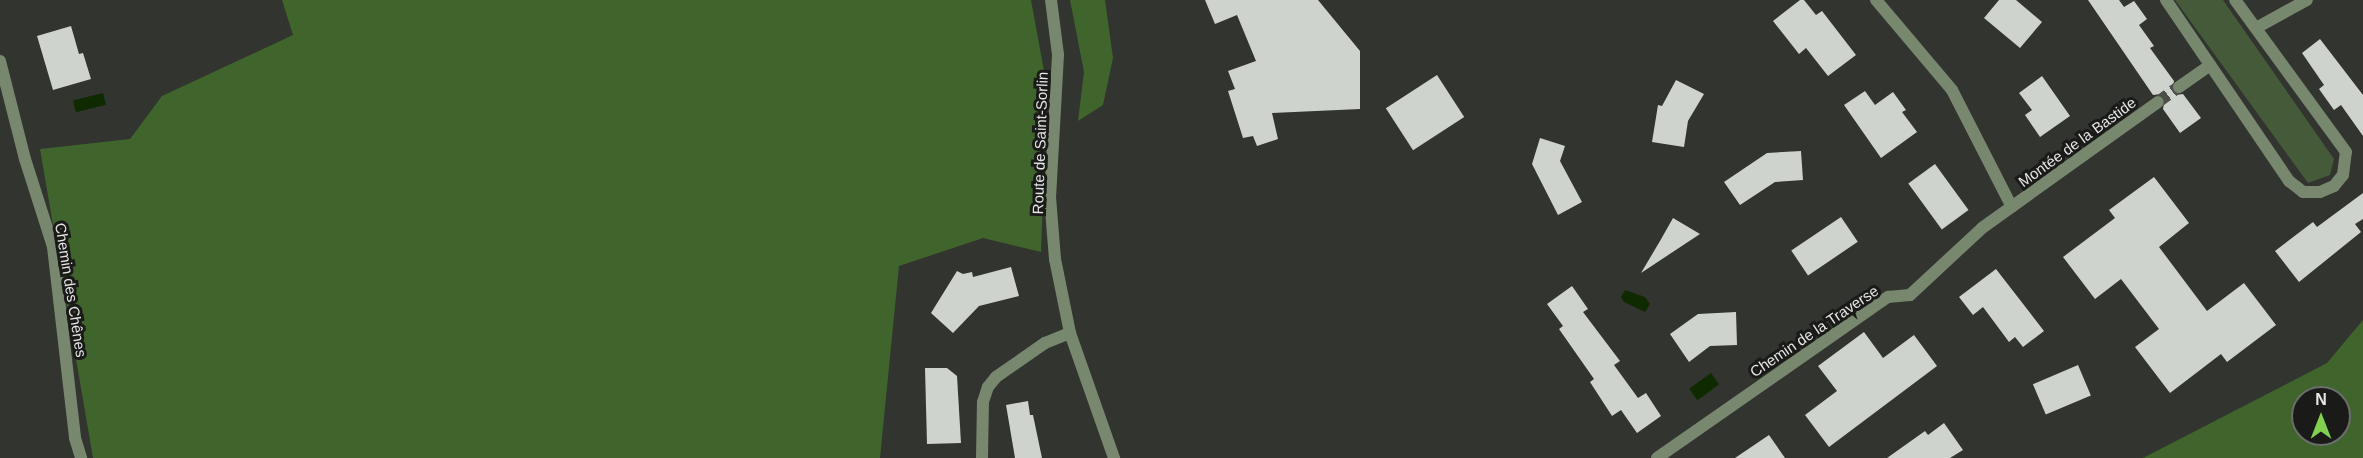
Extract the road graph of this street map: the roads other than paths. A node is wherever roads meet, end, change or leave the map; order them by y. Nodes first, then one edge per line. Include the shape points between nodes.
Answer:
1 (1051, 0) edge
2 (1876, 0) edge
3 (2166, 0) edge
4 (2235, 0) edge
5 (2307, 0) edge
6 (2256, 28) junction
7 (0, 61) edge
8 (2210, 65) junction
9 (2179, 87) tunnel mouth
10 (2158, 102) tunnel mouth
11 (2012, 207) junction
12 (1070, 333) junction
13 (81, 458) edge
14 (982, 458) edge
15 (1114, 458) edge
16 (1657, 458) edge

1 - 12 street, Route de Saint-Sorlin via 1058,65 1050,197 1056,267
2 - 11 street, Montée de la Bastide via 1952,90
3 - 8 street
4 - 6 street
5 - 6 street
6 - 8 street via 2346,152 2343,176 2334,186 2320,192 2302,192 2289,181
7 - 13 street, Chemin des Chênes via 53,247 75,438
8 - 9 street
10 - 11 street, Montée de la Bastide
11 - 16 street, Chemin de la Traverse via 1982,228 1910,295 1888,297
12 - 14 street via 1045,344 996,377 988,387 983,402
12 - 15 street, Route de Saint-Sorlin

